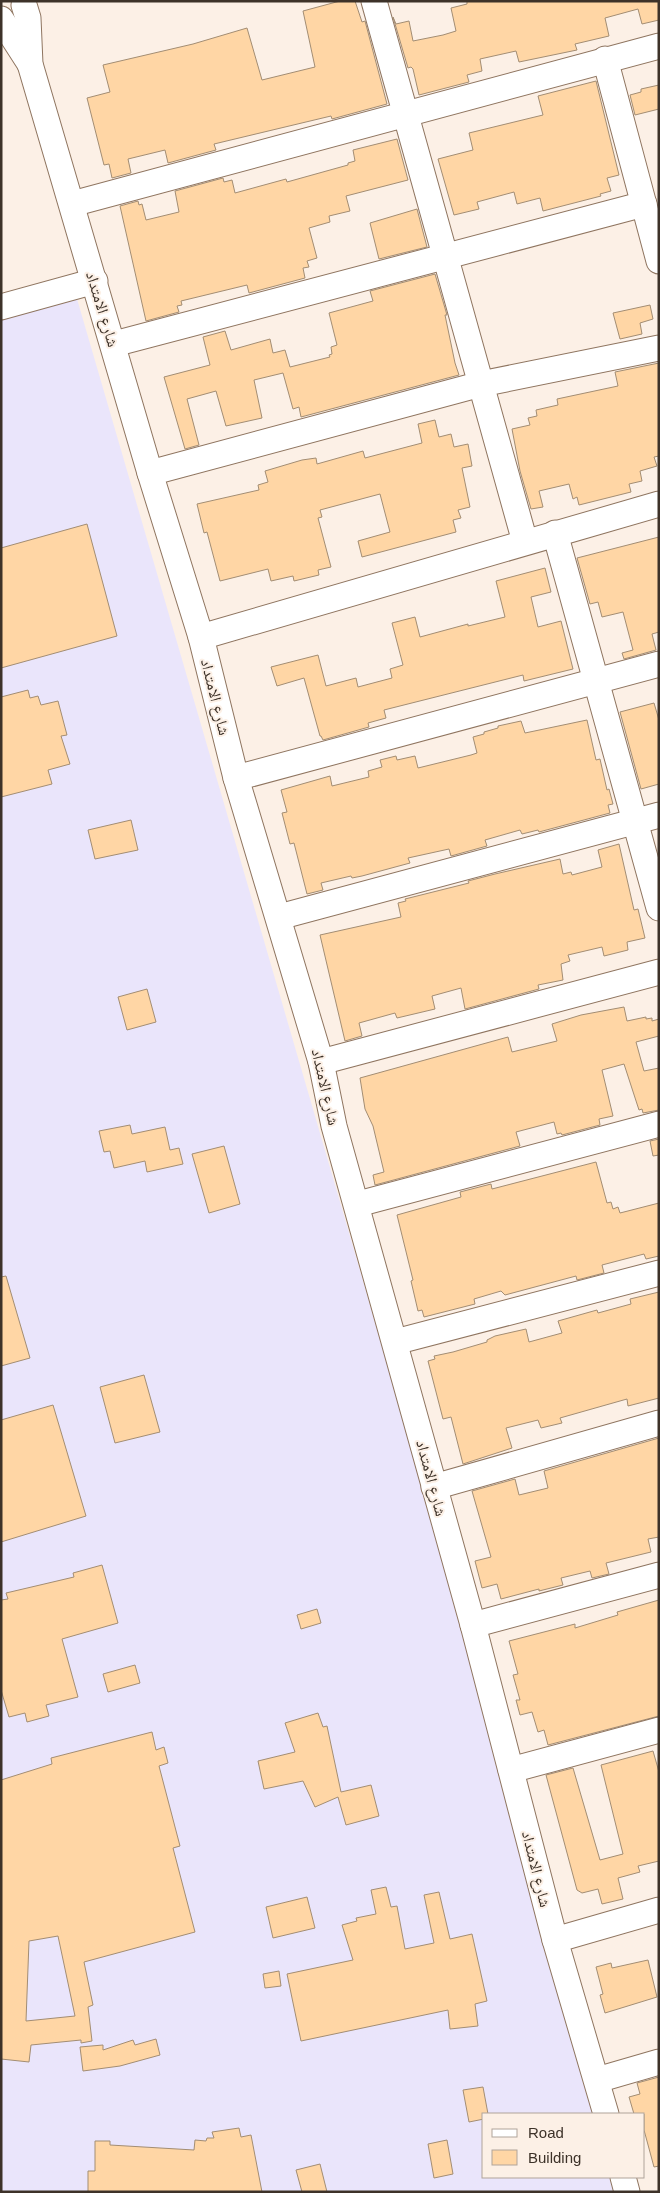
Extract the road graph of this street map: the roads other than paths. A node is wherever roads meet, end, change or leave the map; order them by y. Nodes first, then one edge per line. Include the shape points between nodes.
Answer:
1 (374, 1) edge
2 (25, 3) edge
3 (1, 15) edge
4 (1, 20) edge
5 (659, 46) edge
6 (605, 59) junction
7 (30, 64) junction
8 (405, 112) junction
9 (72, 204) junction
10 (644, 204) junction
11 (445, 255) junction
12 (659, 260) edge
13 (95, 281) junction
14 (1, 307) edge
15 (114, 344) junction
16 (659, 348) edge
17 (481, 384) junction
18 (150, 473) junction
19 (659, 504) edge
20 (555, 533) junction
21 (525, 542) junction
22 (201, 637) junction
23 (659, 664) edge
24 (597, 682) junction
25 (236, 778) junction
26 (647, 818) edge
27 (659, 908) edge
28 (279, 917) junction
29 (659, 972) edge
30 (321, 1062) junction
31 (659, 1124) edge
32 (358, 1204) junction
33 (659, 1273) edge
34 (395, 1342) junction
35 (659, 1423) edge
36 (434, 1487) junction
37 (659, 1576) edge
38 (473, 1625) junction
39 (659, 1730) edge
40 (511, 1770) junction
41 (659, 1910) edge
42 (555, 1940) junction
43 (659, 2062) edge
44 (597, 2080) junction
45 (606, 2113) edge
46 (622, 2178) edge
47 (626, 2192) edge

1 - 8 street
2 - 3 street via 12,14
2 - 7 street
4 - 7 street
5 - 6 street
6 - 8 street
6 - 10 street
7 - 9 street, شارع الامتداد
8 - 9 street
8 - 11 street
9 - 13 street, شارع الامتداد
10 - 11 street
10 - 12 street
11 - 15 street
11 - 17 street
13 - 14 street
13 - 15 street, شارع الامتداد
15 - 18 street, شارع الامتداد
16 - 17 street
17 - 18 street
17 - 21 street
18 - 22 street, شارع الامتداد
19 - 20 street
20 - 21 street
20 - 24 street
21 - 22 street
22 - 25 street, شارع الامتداد
23 - 24 street
24 - 25 street
24 - 26 street
25 - 28 street, شارع الامتداد
26 - 27 street
26 - 28 street
28 - 30 street, شارع الامتداد
29 - 30 street
30 - 32 street, شارع الامتداد via 334,1126
31 - 32 street
32 - 34 street, شارع الامتداد
33 - 34 street
34 - 36 street, شارع الامتداد
35 - 36 street
36 - 38 street, شارع الامتداد
37 - 38 street
38 - 40 street, شارع الامتداد
39 - 40 street
40 - 42 street, شارع الامتداد
41 - 42 street
42 - 44 street, شارع الامتداد
43 - 44 street
44 - 45 street, شارع الامتداد
46 - 47 street

